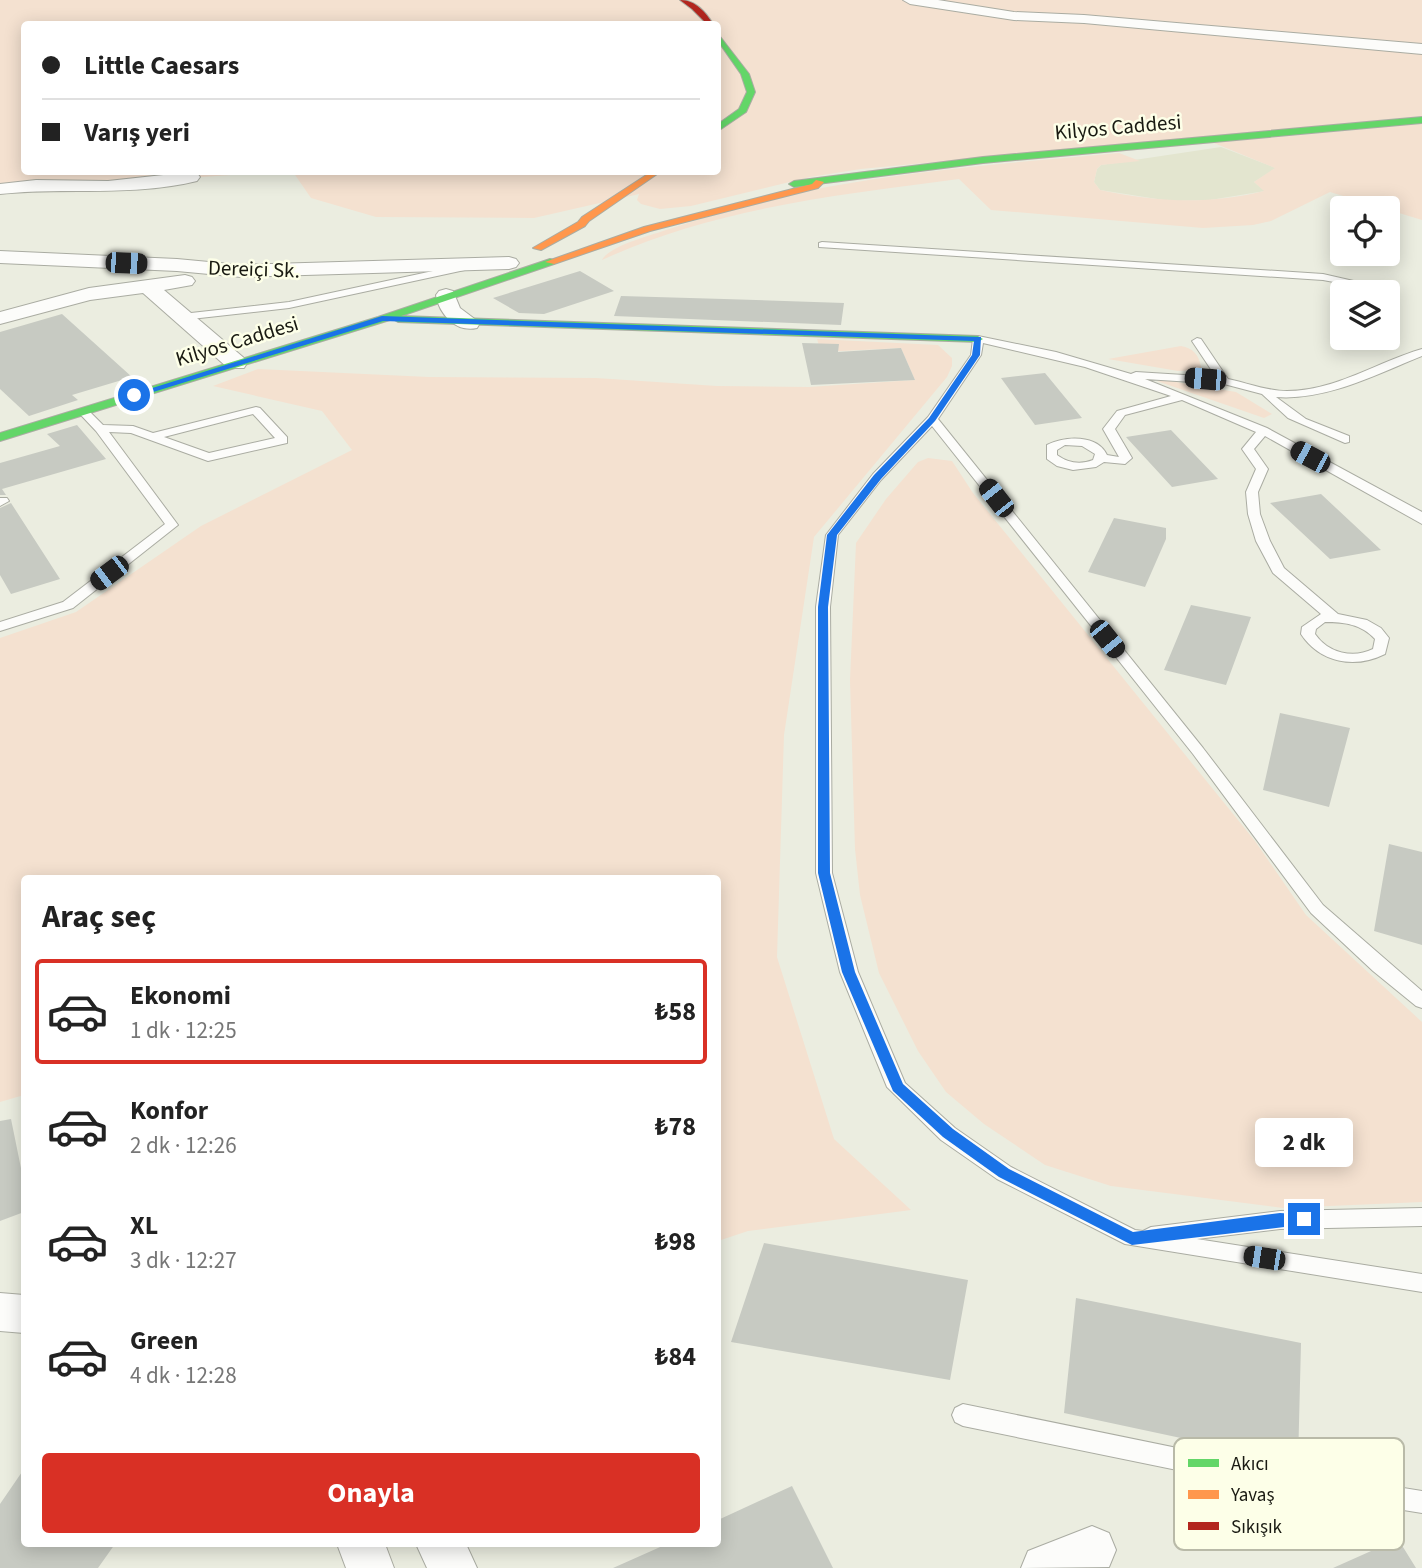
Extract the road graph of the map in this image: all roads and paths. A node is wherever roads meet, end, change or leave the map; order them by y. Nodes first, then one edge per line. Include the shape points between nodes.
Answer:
1 (684, 0) edge
2 (910, 0) edge
3 (708, 21) edge
4 (721, 40) edge
5 (1422, 49) edge
6 (1422, 120) edge
7 (721, 126) edge
8 (654, 175) edge
9 (191, 177) dead end
10 (0, 189) edge
11 (630, 212) junction
12 (588, 220) junction
13 (625, 237) junction
14 (822, 245) dead end
15 (0, 257) edge
16 (509, 263) junction
17 (476, 264) junction
18 (242, 271) junction
19 (1334, 280) edge
20 (146, 285) junction
21 (446, 295) junction
22 (182, 317) junction
23 (0, 318) edge
24 (382, 318) junction
25 (469, 323) junction
26 (978, 339) junction
27 (1197, 341) dead end
28 (1422, 352) edge
29 (236, 363) junction
30 (1120, 374) junction
31 (1224, 380) junction
32 (1266, 392) junction
33 (1181, 397) junction
34 (83, 411) junction
35 (932, 419) junction
36 (100, 428) junction
37 (1263, 431) junction
38 (0, 437) edge
39 (151, 437) junction
40 (1345, 439) dead end
41 (1100, 458) dead end
42 (1420, 516) edge
43 (1334, 618) junction
44 (0, 627) edge
45 (1422, 1001) edge
46 (1422, 1217) edge
47 (1132, 1238) junction
48 (1422, 1283) edge
49 (0, 1312) edge
50 (21, 1314) edge
51 (963, 1415) dead end
52 (1174, 1458) edge
53 (1404, 1499) edge
54 (1422, 1502) edge
55 (362, 1547) edge
56 (442, 1547) edge
57 (1092, 1550) dead end
58 (370, 1568) edge
59 (453, 1568) edge
60 (1045, 1568) edge

1 - 3 street
2 - 5 street via 1014,16
4 - 7 street via 745,74 751,92 743,110
6 - 11 street, Kilyos Caddesi via 863,173 819,181 815,186
8 - 11 street
9 - 10 street via 108,186
11 - 12 street
11 - 13 street
12 - 13 street via 592,234
12 - 16 street
13 - 21 street
14 - 19 lane
15 - 18 street, Dereiçi Sk.
16 - 17 street, Dereiçi Sk.
16 - 21 street
17 - 18 street, Dereiçi Sk.
17 - 22 lane via 289,305
18 - 20 street
20 - 22 street
20 - 23 street via 89,294
21 - 24 street, Kilyos Caddesi
21 - 25 street via 454,314
22 - 29 street
24 - 25 street
24 - 29 street, Kilyos Caddesi
25 - 26 street
26 - 30 lane via 1063,355
26 - 35 lane via 976,355
27 - 31 lane
28 - 32 lane via 1302,394
29 - 34 street, Kilyos Caddesi
30 - 31 lane
30 - 33 lane
31 - 32 lane
32 - 40 lane via 1291,418
33 - 37 lane
33 - 41 lane via 1121,413 1109,429 1126,458
34 - 36 lane
34 - 38 street, Kilyos Caddesi
35 - 45 lane via 1198,751 1317,909
35 - 47 lane via 877,477 832,535 823,607 824,873 849,972 897,1087 948,1133 1004,1173
36 - 39 lane via 133,430
36 - 44 lane via 172,525 68,605
37 - 42 lane
37 - 43 lane via 1248,449 1262,469 1252,492 1263,541 1278,570
39 - 39 lane via 256,410 283,440 208,457
43 - 43 lane via 1357,620 1377,631 1382,638 1380,651 1352,658 1318,647 1311,640 1309,627 1322,618
46 - 47 lane via 1280,1220
47 - 48 lane
49 - 50 street
51 - 52 lane
53 - 54 lane
55 - 58 street
56 - 59 street
57 - 60 street

